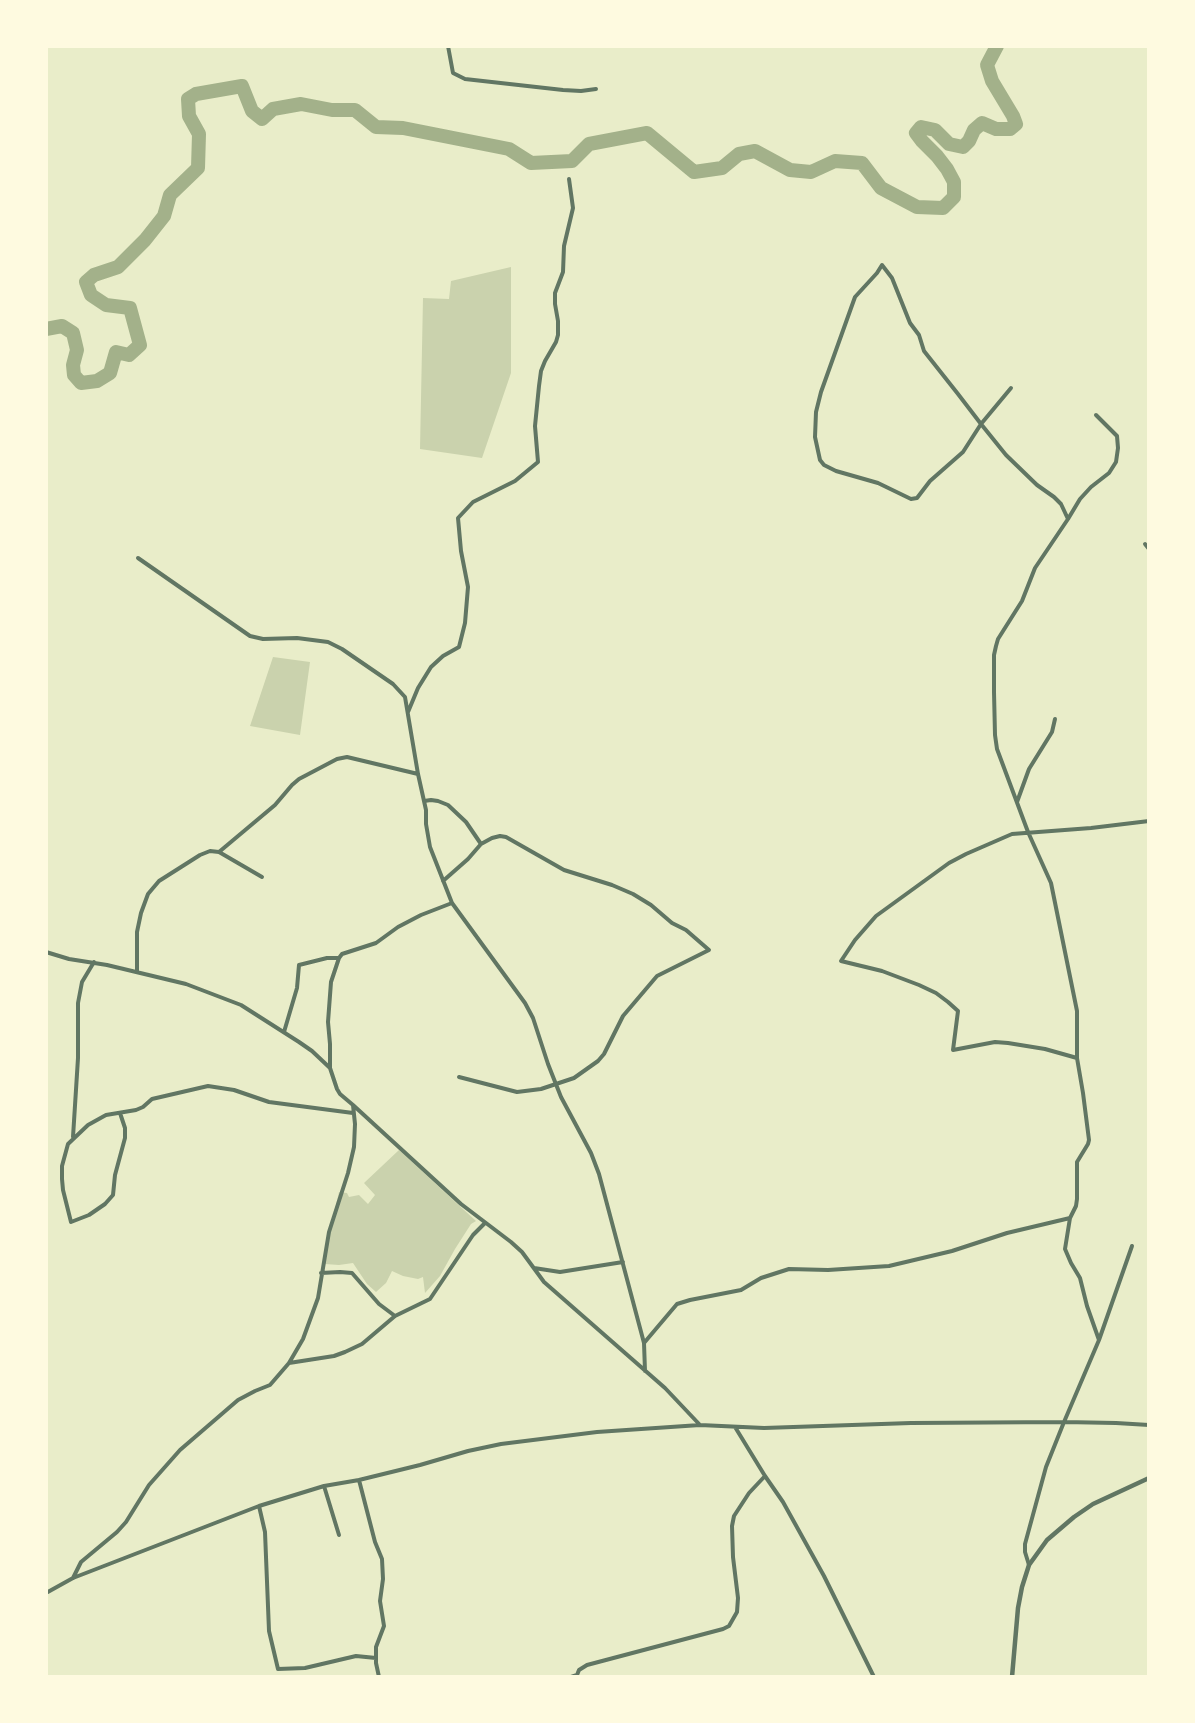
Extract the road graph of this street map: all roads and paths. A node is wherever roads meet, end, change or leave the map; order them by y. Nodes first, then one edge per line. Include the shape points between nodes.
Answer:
1 (448, 46) edge
2 (596, 89) dead end
3 (569, 179) dead end
4 (1011, 388) dead end
5 (1096, 415) dead end
6 (981, 424) junction
7 (1068, 520) junction
8 (1145, 544) dead end
9 (1149, 549) edge
10 (138, 558) dead end
11 (408, 712) junction
12 (1055, 719) dead end
13 (418, 774) junction
14 (424, 801) junction
15 (1017, 802) junction
16 (1149, 821) edge
17 (1028, 832) junction
18 (481, 844) junction
19 (219, 852) junction
20 (262, 877) dead end
21 (443, 881) junction
22 (452, 903) junction
23 (46, 952) edge
24 (339, 958) junction
25 (94, 962) junction
26 (137, 972) junction
27 (284, 1032) junction
28 (1077, 1058) junction
29 (330, 1068) junction
30 (459, 1077) dead end
31 (556, 1085) junction
32 (353, 1105) junction
33 (120, 1113) junction
34 (354, 1113) junction
35 (73, 1137) junction
36 (1070, 1218) junction
37 (485, 1223) junction
38 (1132, 1246) dead end
39 (623, 1262) junction
40 (534, 1268) junction
41 (321, 1273) junction
42 (395, 1316) junction
43 (1100, 1340) junction
44 (644, 1343) junction
45 (289, 1363) junction
46 (645, 1371) junction
47 (1064, 1422) junction
48 (700, 1425) junction
49 (1149, 1425) edge
50 (735, 1427) junction
51 (765, 1476) junction
52 (1149, 1478) edge
53 (359, 1480) junction
54 (324, 1486) junction
55 (259, 1506) junction
56 (339, 1535) dead end
57 (1029, 1565) junction
58 (73, 1578) junction
59 (46, 1593) edge
60 (376, 1658) junction
61 (379, 1677) edge
62 (571, 1677) edge
63 (874, 1677) edge
64 (1012, 1677) edge

1 - 2 street via 453,73 465,79 563,90
3 - 11 street via 573,208 562,254 563,272 555,293 558,335 541,370 538,394 535,426 538,462 515,481 472,502 458,518 468,587 459,647 431,667
4 - 6 street
5 - 7 street via 1117,436 1116,462 1109,473 1080,499
6 - 6 street via 924,351 892,278 882,265 856,297 820,392 815,436 820,460 836,471 878,484 911,499 917,498 930,481 963,452
6 - 7 street via 1006,455 1037,485 1054,496
7 - 15 street via 1035,568 1022,602 998,639 994,655 995,741
8 - 9 street
10 - 11 street via 250,636 316,639 342,649 393,684 405,697
11 - 13 street
12 - 15 street via 1052,732 1029,769
13 - 14 street
13 - 19 street via 347,757 337,758 299,779 275,805
14 - 18 street via 448,805 466,822
14 - 21 street via 430,847
15 - 17 street
16 - 17 street
17 - 28 street via 1049,876 1063,937 1078,1011
17 - 28 street via 1007,836 949,863 876,916 854,940 841,961 919,985 948,1002 958,1011 953,1050 995,1042 1045,1049
18 - 21 street
18 - 31 street via 492,838 506,837 564,870 632,894 686,930 709,950 657,976 623,1016 598,1061 574,1078
19 - 20 street
19 - 26 street via 200,854 150,890 137,932
21 - 22 street
22 - 24 street via 421,914 376,943 342,954
22 - 31 street via 525,1003
23 - 25 street
24 - 27 street via 299,965 297,988
24 - 29 street via 331,982 328,1022
25 - 26 street
25 - 35 street via 82,982 78,1003
26 - 27 street via 186,984 220,997
27 - 29 street
28 - 36 street via 1089,1140 1077,1162 1078,1194
29 - 32 street via 336,1089
30 - 31 street via 517,1092
31 - 39 street via 599,1174
32 - 34 street
32 - 37 street
33 - 34 street via 136,1110 152,1099 208,1086 234,1090 269,1102
33 - 35 street via 96,1120
33 - 35 street via 125,1138 113,1195 89,1215 71,1222 62,1166
34 - 41 street via 354,1147 329,1232
36 - 43 street via 1065,1249 1080,1278
36 - 44 street via 1007,1232 952,1251 896,1265 789,1269 761,1278 741,1290 677,1304
37 - 40 street via 522,1252
37 - 42 street via 430,1299
38 - 43 street
39 - 40 street via 560,1272
39 - 44 street
40 - 46 street via 544,1282
41 - 42 street via 352,1273 379,1304
41 - 45 street via 318,1298 303,1339
42 - 45 street via 362,1344 345,1352
43 - 47 street
44 - 46 street
45 - 58 street via 270,1385 238,1400 180,1450 149,1486 126,1522 81,1562
46 - 48 street
47 - 49 street
47 - 50 street
47 - 57 street via 1046,1467 1027,1535 1025,1552
48 - 50 street
48 - 53 street via 596,1432 501,1444
50 - 51 street
51 - 62 street via 734,1516 732,1557 738,1598 737,1612 729,1626 587,1665 579,1670 577,1676
51 - 63 street via 784,1502 811,1551
52 - 57 street via 1093,1504 1074,1517 1047,1540
53 - 54 street
53 - 60 street via 382,1559 380,1601 384,1626 376,1642
54 - 55 street
54 - 56 street
55 - 58 street
55 - 60 street via 265,1532 269,1630 278,1669 305,1668 356,1656
57 - 64 street via 1018,1608
58 - 59 street
60 - 61 street

